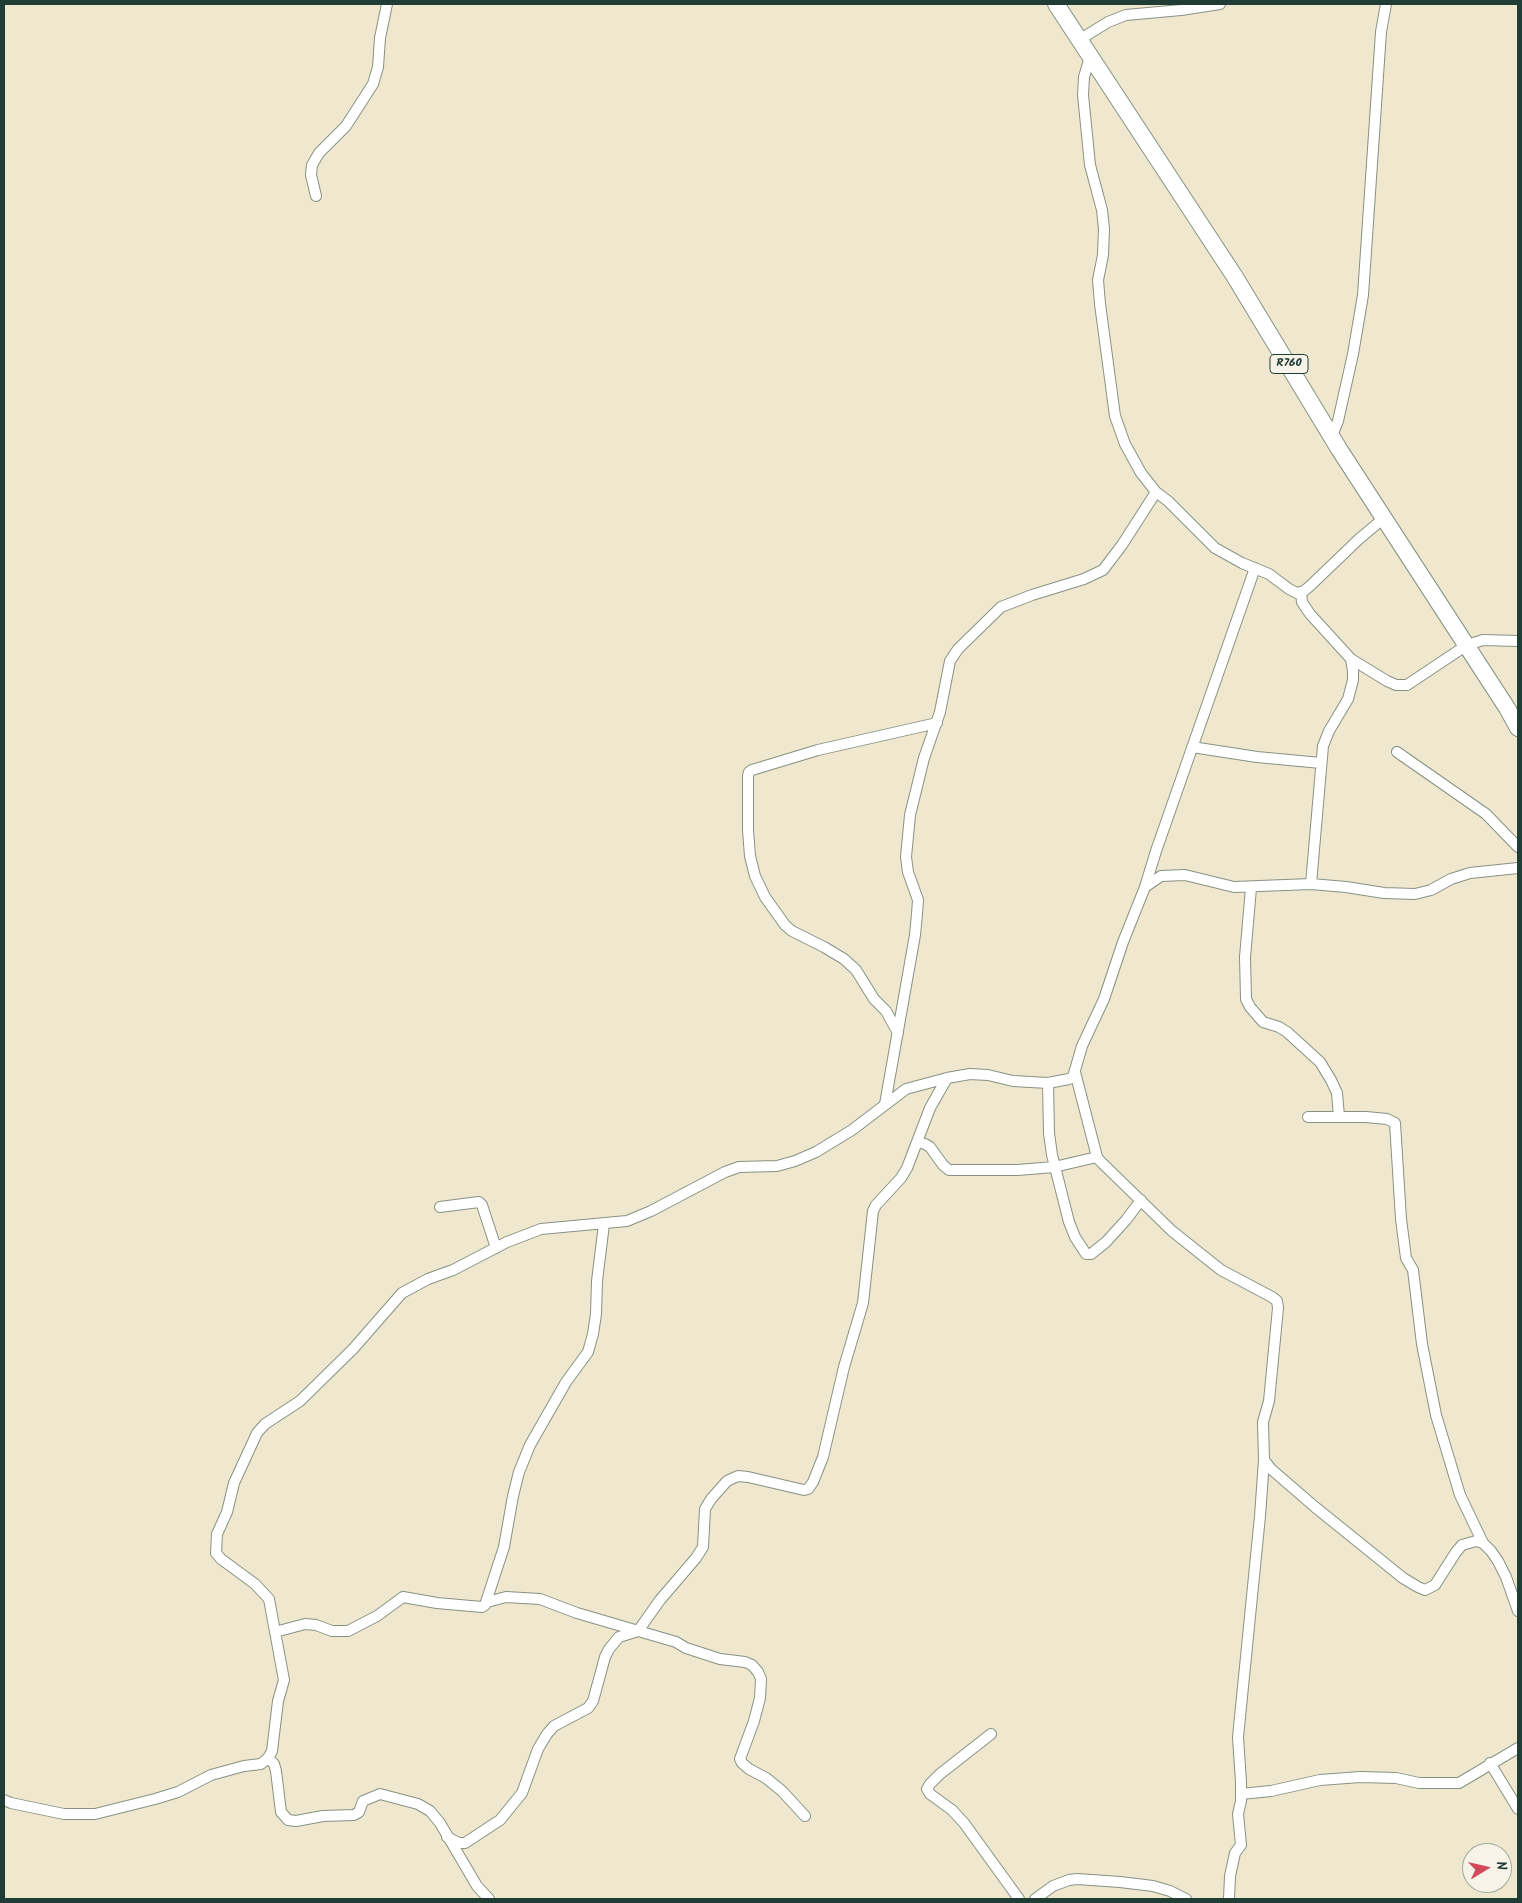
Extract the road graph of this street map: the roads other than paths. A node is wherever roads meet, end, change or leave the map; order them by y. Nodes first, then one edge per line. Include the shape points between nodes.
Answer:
1 (387, 4) edge
2 (1056, 4) edge
3 (1220, 4) edge
4 (1386, 4) edge
5 (1079, 40) junction
6 (1090, 57) junction
7 (316, 196) dead end
8 (1332, 436) junction
9 (1156, 492) junction
10 (1384, 518) junction
11 (1255, 568) junction
12 (1300, 593) junction
13 (1518, 640) edge
14 (1467, 644) junction
15 (1351, 659) junction
16 (937, 723) junction
17 (1518, 728) edge
18 (1192, 746) junction
19 (1397, 752) dead end
20 (1321, 763) junction
21 (1518, 847) edge
22 (1518, 868) edge
23 (1312, 884) junction
24 (1145, 887) junction
25 (1251, 888) junction
26 (898, 1033) junction
27 (1075, 1072) junction
28 (947, 1078) junction
29 (1048, 1083) junction
30 (885, 1104) junction
31 (1339, 1116) junction
32 (1308, 1117) dead end
33 (917, 1142) junction
34 (1097, 1157) junction
35 (1054, 1167) junction
36 (1141, 1200) junction
37 (440, 1206) dead end
38 (604, 1224) junction
39 (496, 1248) junction
40 (1264, 1460) junction
41 (1483, 1543) junction
42 (487, 1602) junction
43 (1518, 1612) edge
44 (638, 1631) junction
45 (275, 1632) junction
46 (990, 1734) dead end
47 (1518, 1748) edge
48 (268, 1758) junction
49 (1490, 1763) junction
50 (1241, 1794) junction
51 (4, 1800) edge
52 (1518, 1809) edge
53 (805, 1816) dead end
54 (447, 1837) junction
55 (465, 1843) junction
56 (462, 1860) junction
57 (489, 1899) edge
58 (1019, 1899) edge
59 (1035, 1899) edge
60 (1186, 1899) edge
61 (1229, 1899) edge

1 - 7 street via 378,67 372,84 346,126 319,153 312,165 310,175
2 - 5 main road, R760
3 - 5 street via 1126,16 1108,22
4 - 8 street via 1380,48 1363,295 1353,354
5 - 6 main road, R760
6 - 8 main road, R760 via 1235,277
6 - 9 street via 1083,95 1090,165 1104,229 1098,290 1115,416 1141,473
8 - 10 main road, R760
9 - 11 street via 1215,548
9 - 16 street via 1103,570 1001,607 958,650 950,661
10 - 12 street
10 - 14 main road, R760
11 - 12 street
11 - 18 street
12 - 15 street via 1310,614
13 - 14 street via 1483,640
14 - 15 street via 1407,685 1387,681
14 - 17 main road, R760
15 - 20 street via 1353,680 1350,691 1326,738
16 - 26 street via 924,758 910,815 906,857 918,900 918,914
16 - 26 street via 818,750 752,770 748,776 750,856 765,897 785,926 844,959 856,970
18 - 20 street
18 - 24 street
19 - 21 street via 1486,814
20 - 23 street
22 - 23 street via 1470,873 1415,894
23 - 25 street
24 - 25 street via 1161,876 1173,874
24 - 27 street via 1104,999 1082,1046
25 - 31 street via 1245,957 1246,999 1263,1022 1280,1027 1320,1062 1337,1093
26 - 30 street
27 - 29 street via 1069,1079
27 - 34 street
28 - 29 street via 970,1074
28 - 30 street via 906,1089
28 - 33 street via 930,1108
29 - 35 street via 1048,1133
30 - 38 street via 852,1130 802,1158 777,1166 739,1167 651,1211 627,1221
31 - 32 street
31 - 41 street via 1387,1119 1396,1126 1406,1258 1413,1270 1422,1344 1436,1415 1460,1495
33 - 35 street via 930,1147 949,1170
33 - 44 street via 901,1178 873,1211 863,1303 823,1457 813,1482 804,1490 748,1477 738,1476 727,1481 705,1509 703,1547
34 - 35 street
34 - 36 street
35 - 36 street via 1069,1222 1088,1255 1106,1242
36 - 40 street via 1172,1231 1221,1270 1277,1301 1269,1401 1263,1422
37 - 39 street via 479,1202
38 - 39 street via 541,1230
38 - 42 street via 596,1314 588,1352 566,1382 519,1472 504,1547
39 - 45 street via 402,1293 353,1349 300,1401 257,1433 229,1498 217,1534 216,1553 255,1584 268,1599
40 - 41 street via 1315,1507 1403,1578 1425,1590 1435,1585 1462,1545 1476,1541
40 - 50 street via 1238,1737
41 - 43 street via 1506,1577
42 - 44 street via 506,1597 540,1599
42 - 45 street via 482,1606 402,1597 377,1616 348,1631 332,1631 305,1624
44 - 53 street via 720,1659 752,1665 761,1679 760,1698 740,1759 782,1791
44 - 55 street via 619,1638 609,1649 596,1693 588,1708 554,1726 547,1734 522,1793 500,1820
45 - 48 street via 284,1680 272,1751
46 - 58 street via 940,1774 927,1789 964,1823
47 - 49 street
48 - 51 street via 261,1764 211,1775 178,1792 95,1814 64,1814
48 - 54 street via 276,1771 281,1812 288,1820 354,1815 359,1812 363,1801 384,1794 430,1811
49 - 50 street via 1464,1781 1452,1784 1367,1776 1320,1780
49 - 52 street
50 - 61 street via 1238,1814 1240,1845 1230,1876
54 - 55 street
54 - 56 street
55 - 56 street via 467,1850
56 - 57 street
59 - 60 street via 1053,1886 1077,1879 1153,1886

